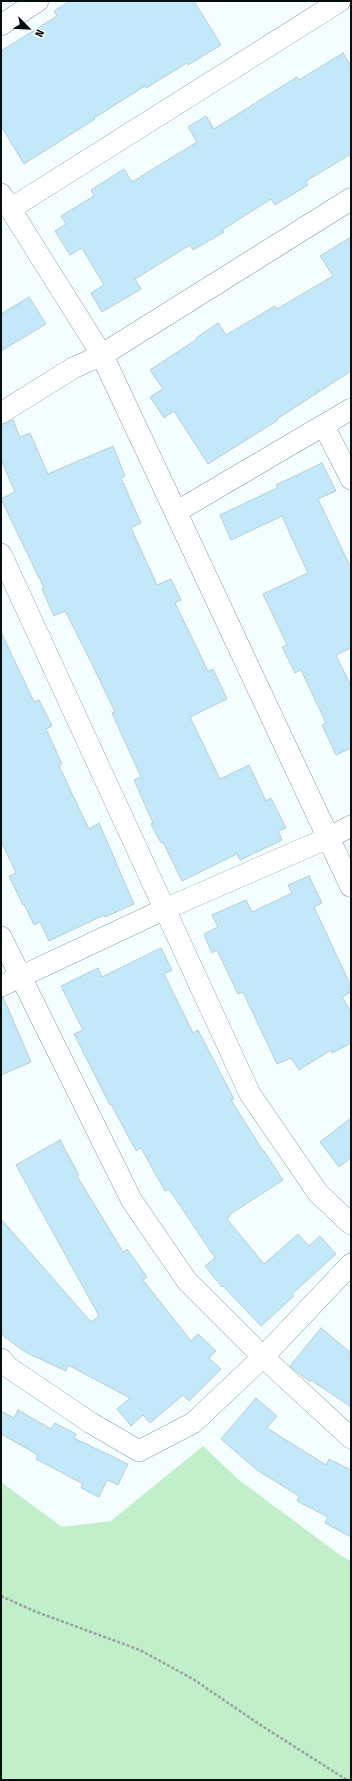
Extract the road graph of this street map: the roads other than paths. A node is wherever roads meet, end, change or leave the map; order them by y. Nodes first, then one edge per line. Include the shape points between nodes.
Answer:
1 (38, 1) edge
2 (340, 1) edge
3 (1, 25) edge
4 (351, 199) edge
5 (5, 202) edge
6 (102, 355) junction
7 (351, 409) edge
8 (1, 413) edge
9 (324, 426) junction
10 (351, 479) edge
11 (176, 512) junction
12 (1, 554) edge
13 (351, 826) edge
14 (328, 838) junction
15 (351, 886) edge
16 (165, 910) junction
17 (1, 938) edge
18 (20, 977) junction
19 (1, 986) edge
20 (351, 1224) edge
21 (351, 1264) edge
22 (263, 1357) junction
23 (1, 1359) edge
24 (351, 1438) edge

1 - 3 street
2 - 5 street
4 - 6 street
5 - 6 street
6 - 8 street via 73,368
6 - 11 street
7 - 9 street
9 - 10 street
9 - 11 street
11 - 14 street
12 - 16 street
13 - 14 street
14 - 15 street
14 - 16 street
16 - 18 street
16 - 20 street via 250,1094 318,1192
17 - 18 street
18 - 19 street
18 - 22 street via 132,1201 186,1281
21 - 22 street
22 - 23 street via 193,1423 139,1451 91,1423 8,1367
22 - 24 street

